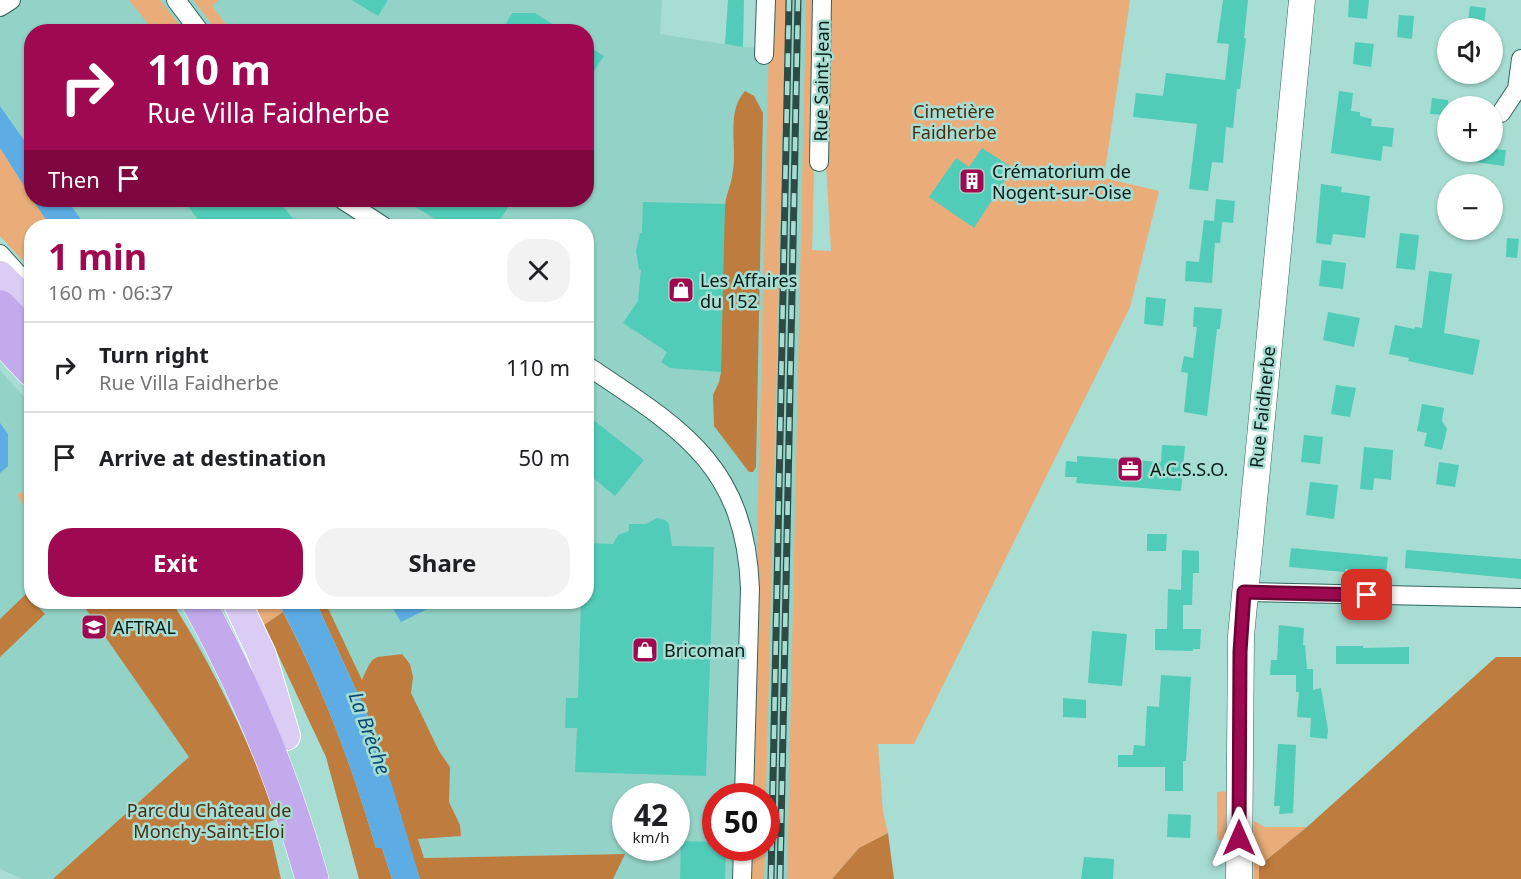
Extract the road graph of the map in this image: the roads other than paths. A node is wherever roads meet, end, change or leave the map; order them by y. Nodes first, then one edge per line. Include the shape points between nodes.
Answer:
1 (176, 0) edge
2 (766, 0) edge
3 (822, 0) edge
4 (1302, 0) edge
5 (194, 24) edge
6 (764, 54) dead end
7 (1521, 59) edge
8 (1503, 110) edge
9 (819, 162) dead end
10 (354, 207) edge
11 (372, 219) edge
12 (0, 254) edge
13 (0, 274) edge
14 (24, 281) edge
15 (24, 299) edge
16 (0, 307) edge
17 (24, 332) edge
18 (0, 336) edge
19 (0, 353) edge
20 (24, 362) edge
21 (594, 370) edge
22 (24, 376) edge
23 (1244, 592) junction
24 (1521, 598) edge
25 (202, 609) edge
26 (227, 609) edge
27 (240, 609) edge
28 (286, 736) junction
29 (744, 783) edge
30 (743, 861) edge
31 (312, 879) edge
32 (335, 879) edge
33 (742, 879) edge
34 (1239, 879) edge

1 - 5 street
2 - 6 street
3 - 9 street, Rue Saint-Jean
4 - 23 main road, Rue Faidherbe
7 - 8 street via 1516,89
10 - 11 street
12 - 14 street
13 - 15 main road
16 - 17 highway
18 - 20 highway
19 - 22 highway
21 - 29 street via 690,440 723,483 741,523 750,588
23 - 24 street
23 - 34 main road, Rue Faidherbe
25 - 31 highway via 261,732 297,826
26 - 28 highway
27 - 28 main road via 262,655
28 - 32 highway
30 - 33 street

